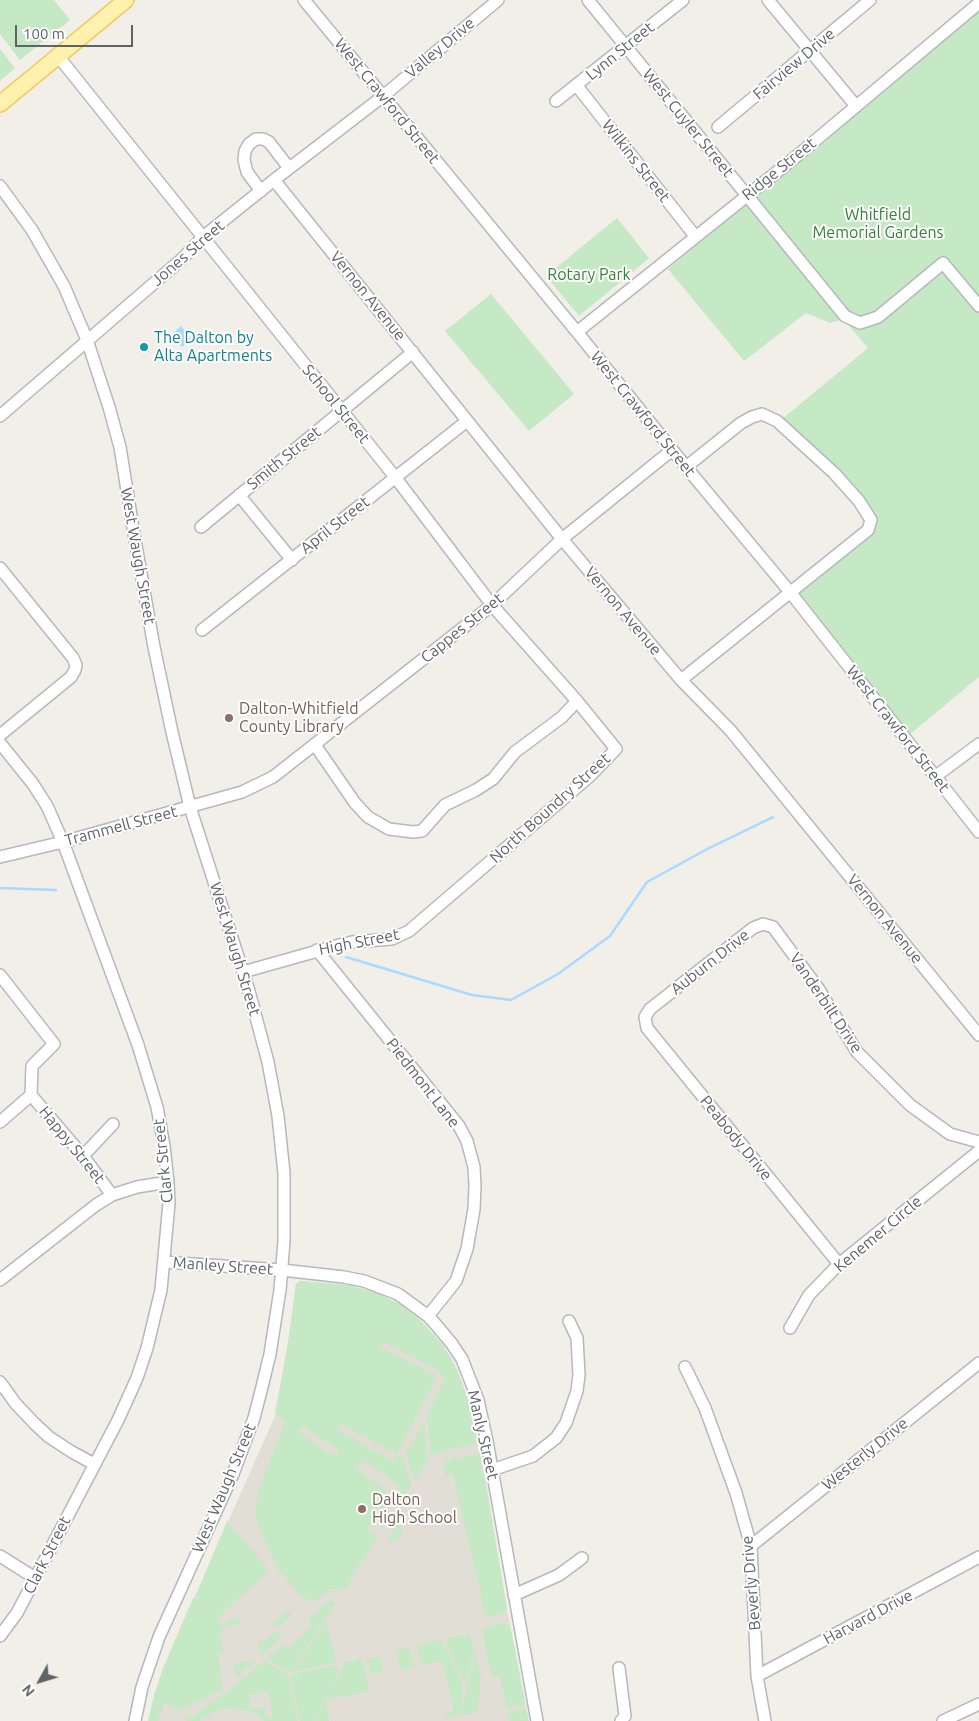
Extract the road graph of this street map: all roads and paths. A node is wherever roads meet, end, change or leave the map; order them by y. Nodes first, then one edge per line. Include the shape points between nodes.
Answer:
1 (126, 0) edge
2 (304, 0) edge
3 (498, 0) edge
4 (588, 0) edge
5 (683, 0) edge
6 (768, 0) edge
7 (870, 0) edge
8 (979, 3) edge
9 (626, 46) junction
10 (811, 51) junction
11 (58, 56) junction
12 (577, 86) junction
13 (382, 97) junction
14 (556, 101) dead end
15 (0, 104) edge
16 (856, 106) junction
17 (718, 127) dead end
18 (289, 168) junction
19 (274, 180) junction
20 (0, 186) edge
21 (260, 191) junction
22 (746, 196) junction
23 (695, 236) junction
24 (203, 237) junction
25 (979, 306) edge
26 (577, 332) junction
27 (86, 340) junction
28 (412, 352) junction
29 (342, 411) junction
30 (0, 416) edge
31 (468, 421) junction
32 (672, 450) junction
33 (686, 467) junction
34 (396, 477) junction
35 (239, 495) junction
36 (201, 527) dead end
37 (562, 539) junction
38 (292, 560) junction
39 (0, 568) edge
40 (790, 592) junction
41 (492, 605) junction
42 (202, 630) dead end
43 (681, 680) junction
44 (577, 701) junction
45 (0, 735) edge
46 (0, 743) edge
47 (979, 744) edge
48 (315, 745) junction
49 (616, 749) joint
50 (936, 776) junction
51 (242, 792) joint
52 (190, 807) junction
53 (979, 832) edge
54 (63, 842) junction
55 (0, 857) edge
56 (484, 867) joint
57 (773, 928) joint
58 (317, 950) junction
59 (243, 972) junction
60 (0, 975) edge
61 (650, 1009) joint
62 (979, 1035) edge
63 (31, 1095) junction
64 (0, 1122) edge
65 (114, 1124) dead end
66 (979, 1142) edge
67 (979, 1151) edge
68 (83, 1156) junction
69 (168, 1182) junction
70 (112, 1195) junction
71 (164, 1262) junction
72 (839, 1264) junction
73 (282, 1270) junction
74 (0, 1280) edge
75 (428, 1316) junction
76 (569, 1321) dead end
77 (790, 1328) dead end
78 (979, 1363) edge
79 (684, 1366) dead end
80 (0, 1382) edge
81 (94, 1464) junction
82 (492, 1470) junction
83 (751, 1546) junction
84 (0, 1556) edge
85 (979, 1557) edge
86 (582, 1558) dead end
87 (35, 1578) junction
88 (514, 1596) junction
89 (0, 1636) edge
90 (619, 1668) dead end
91 (757, 1676) junction
92 (979, 1704) edge
93 (135, 1721) edge
94 (537, 1721) edge
95 (621, 1721) edge
96 (765, 1721) edge
97 (943, 1721) edge

1 - 11 main road
2 - 13 street, West Crawford Street
3 - 13 street, Valley Drive
4 - 9 street, West Cuyler Street
5 - 9 street, Lynn Street
6 - 10 street
7 - 10 street, Fairview Drive
8 - 16 street, Ridge Street
9 - 12 street, Lynn Street
9 - 22 street, West Cuyler Street
10 - 16 street
10 - 17 street, Fairview Drive
11 - 15 main road
11 - 24 street, School Street
12 - 14 street, Lynn Street
12 - 23 street, Wilkins Street
13 - 18 street, Jones Street
13 - 26 street, West Crawford Street
16 - 22 street, Ridge Street
18 - 19 street, Jones Street
18 - 21 street via 269,142 263,139 249,144 244,160 247,172
19 - 21 street, Jones Street
19 - 28 street, Vernon Avenue
20 - 27 street, West Waugh Street via 32,230 61,280
21 - 24 street, Jones Street
22 - 23 street, Ridge Street
22 - 25 street, West Cuyler Street via 845,316 860,322 878,317 943,263
23 - 26 street, Ridge Street
24 - 27 street, Jones Street via 182,259
24 - 29 street, School Street
26 - 32 street, West Crawford Street
27 - 30 street, Jones Street
27 - 52 street, West Waugh Street via 120,447 154,648
28 - 29 street, Smith Street
28 - 31 street, Vernon Avenue
29 - 34 street, School Street
29 - 35 street, Smith Street
31 - 34 street, April Street
31 - 37 street, Vernon Avenue
32 - 33 street, West Crawford Street
32 - 37 street, Cappes Street
33 - 40 street, West Crawford Street
33 - 40 street via 741,423 762,414 777,421 834,473 859,501 871,520 868,530
34 - 38 street, April Street
34 - 41 street, School Street
35 - 36 street, Smith Street
35 - 38 street
37 - 41 street, Cappes Street
37 - 43 street, Vernon Avenue
38 - 42 street, April Street
39 - 45 street via 76,665 71,677
40 - 43 street
40 - 50 street, West Crawford Street
41 - 44 street, School Street
41 - 48 street, Cappes Street
43 - 62 street, Vernon Avenue via 731,731
44 - 48 street via 562,717 515,752 493,779 445,805 422,831 389,829 368,818 354,803
44 - 49 street, School Street
46 - 54 street, Clark Street via 33,784
47 - 50 street
48 - 51 street, Cappes Street via 273,777
49 - 56 street, North Boundry Street via 591,775
50 - 53 street, West Crawford Street
51 - 52 street, Trammell Street
52 - 54 street, Trammell Street
52 - 59 street, West Waugh Street
54 - 55 street, Trammell Street
54 - 69 street, Clark Street via 149,1080 157,1107
56 - 58 street, High Street via 402,936
57 - 61 street, Auburn Drive via 763,924 753,928
57 - 66 street, Vanderbilt Drive via 818,988 857,1052 910,1105 950,1134
58 - 59 street, High Street
58 - 75 street, Piedmont Lane via 459,1126 467,1141 475,1186 467,1249 456,1281
59 - 73 street, West Waugh Street via 268,1062 278,1116 285,1206
60 - 63 street via 54,1044 32,1066
61 - 72 street, Peabody Drive via 645,1017 647,1028
63 - 64 street
63 - 68 street, Happy Street
65 - 68 street
67 - 72 street, Kenemer Circle
68 - 70 street, Happy Street
69 - 70 street
69 - 71 street, Clark Street
70 - 74 street
71 - 73 street, Manley Street
71 - 81 street, Clark Street via 161,1290 137,1378
72 - 77 street, Kenemer Circle via 809,1295
73 - 75 street, Manly Street via 364,1281 398,1294
73 - 93 street, West Waugh Street via 270,1354 254,1418 233,1474 156,1645
75 - 82 street, Manly Street via 452,1344 470,1378 478,1400
76 - 82 street via 577,1338 579,1375 566,1423 556,1438 532,1456
78 - 83 street, Westerly Drive
79 - 83 street, Beverly Drive via 708,1417 736,1493
80 - 81 street via 16,1404 49,1437
81 - 87 street, Clark Street
82 - 88 street, Manly Street
83 - 91 street, Beverly Drive
84 - 87 street
85 - 91 street, Harvard Drive
86 - 88 street via 559,1575
87 - 89 street, Clark Street via 17,1614
88 - 94 street, Manly Street
90 - 95 street via 624,1716
91 - 96 street, Beverly Drive
92 - 97 street

